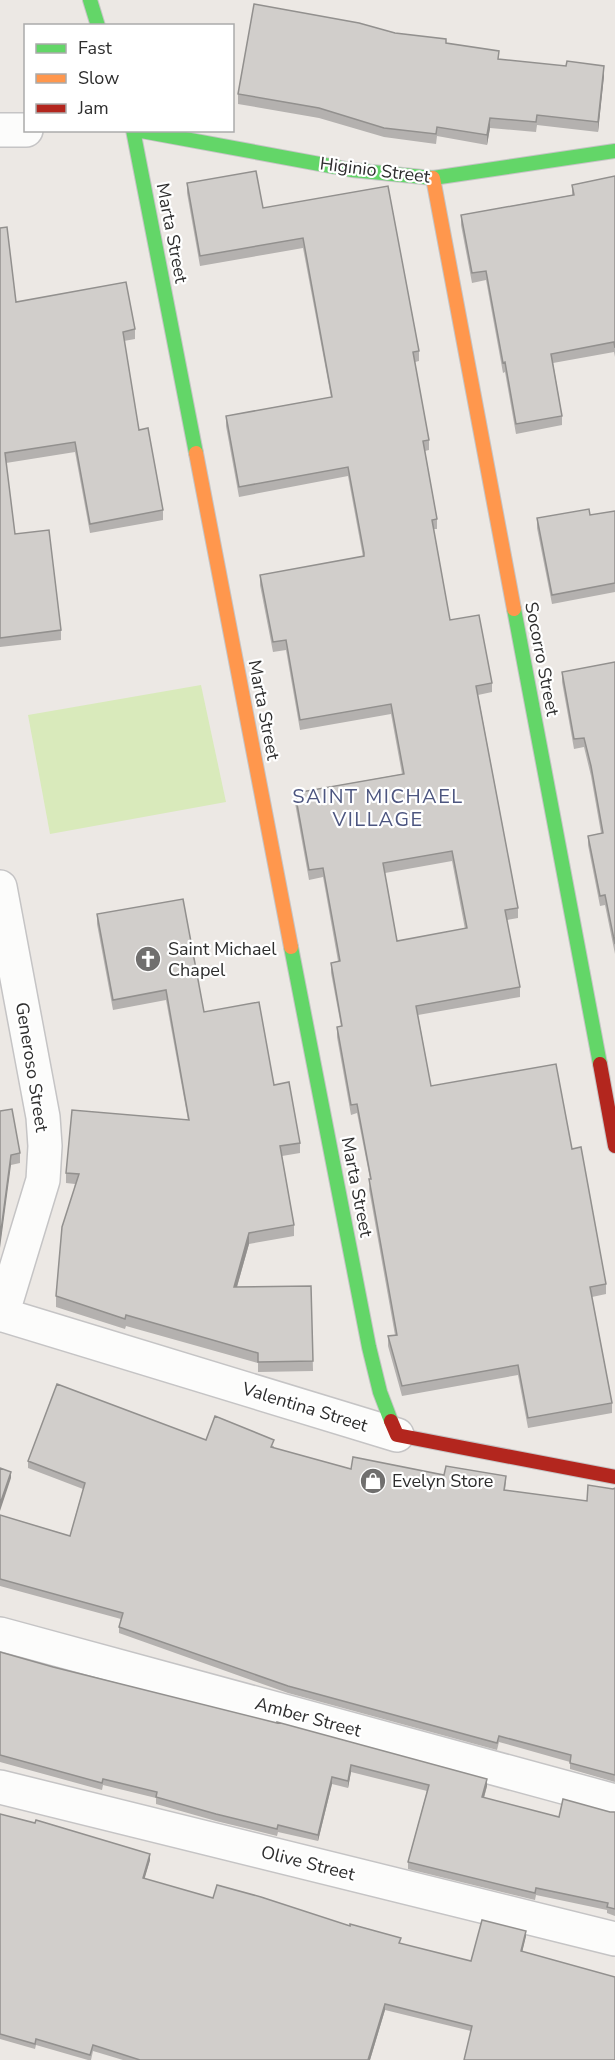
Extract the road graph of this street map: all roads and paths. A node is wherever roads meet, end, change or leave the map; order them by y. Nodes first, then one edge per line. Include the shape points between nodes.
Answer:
1 (90, 0) edge
2 (97, 24) edge
3 (0, 130) edge
4 (24, 130) edge
5 (134, 132) edge
6 (145, 132) edge
7 (615, 151) edge
8 (433, 178) junction
9 (0, 886) edge
10 (615, 1146) edge
11 (1, 1315) edge
12 (397, 1435) junction
13 (615, 1477) edge
14 (0, 1634) edge
15 (0, 1786) edge
16 (615, 1801) edge
17 (615, 1939) edge

1 - 2 street
3 - 4 street
5 - 12 street, Marta Street via 369,1347 380,1392
6 - 8 street, Higinio Street via 352,170
7 - 8 street, Higinio Street
8 - 10 street, Socorro Street
9 - 11 street, Generoso Street via 45,1146 43,1180
11 - 12 street, Valentina Street
12 - 13 street, Valentina Street
14 - 16 street, Amber Street
15 - 17 street, Olive Street

